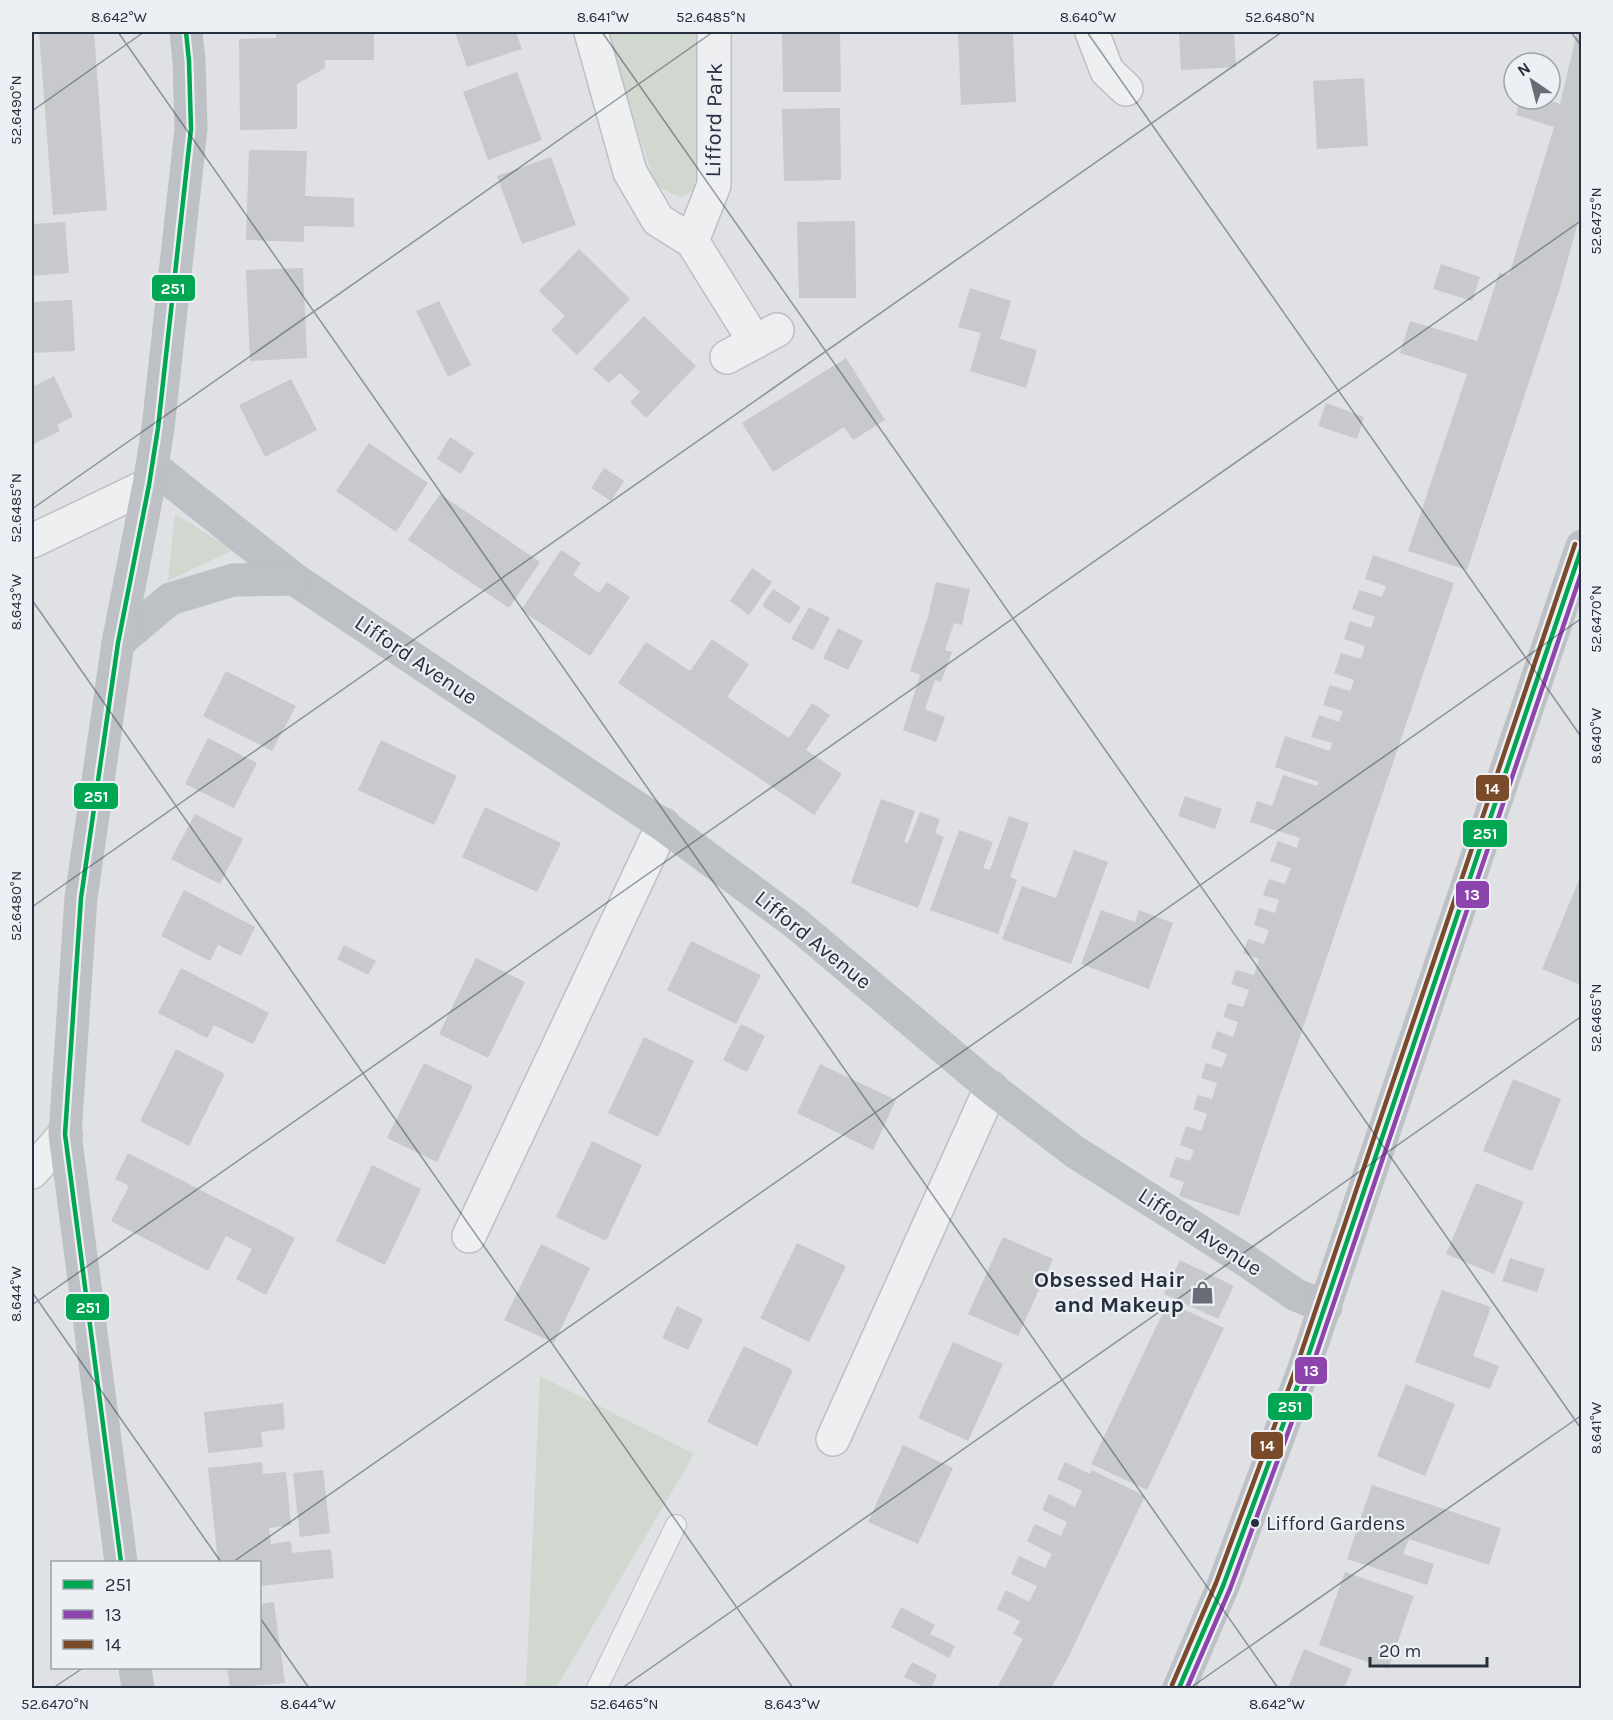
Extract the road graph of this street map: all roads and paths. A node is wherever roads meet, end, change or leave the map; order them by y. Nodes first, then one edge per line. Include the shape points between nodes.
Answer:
1 (186, 32) edge
2 (591, 32) edge
3 (714, 32) edge
4 (1092, 32) edge
5 (1126, 89) dead end
6 (692, 241) junction
7 (753, 343) dead end
8 (151, 476) junction
9 (32, 541) edge
10 (1581, 546) edge
11 (294, 579) junction
12 (118, 643) junction
13 (663, 825) junction
14 (991, 1088) junction
15 (65, 1134) junction
16 (32, 1172) edge
17 (469, 1236) dead end
18 (1326, 1307) junction
19 (833, 1438) dead end
20 (676, 1525) dead end
21 (121, 1561) edge
22 (135, 1669) edge
23 (138, 1689) edge
24 (597, 1689) edge
25 (1179, 1689) edge

1 - 8 street via 191,129
2 - 6 street via 630,172 658,220
3 - 6 street, Lifford Park via 714,184
4 - 5 street via 1107,71
6 - 7 street
8 - 9 street
8 - 11 street, Lifford Avenue
8 - 12 street
10 - 18 street
11 - 12 street via 233,580 170,600
11 - 13 street, Lifford Avenue
12 - 15 street via 81,898
13 - 14 street, Lifford Avenue via 808,932
13 - 17 street
14 - 18 street, Lifford Avenue via 1075,1152 1296,1295
14 - 19 street
15 - 16 street
15 - 21 street
18 - 25 street via 1223,1586
20 - 24 lane
22 - 23 street

